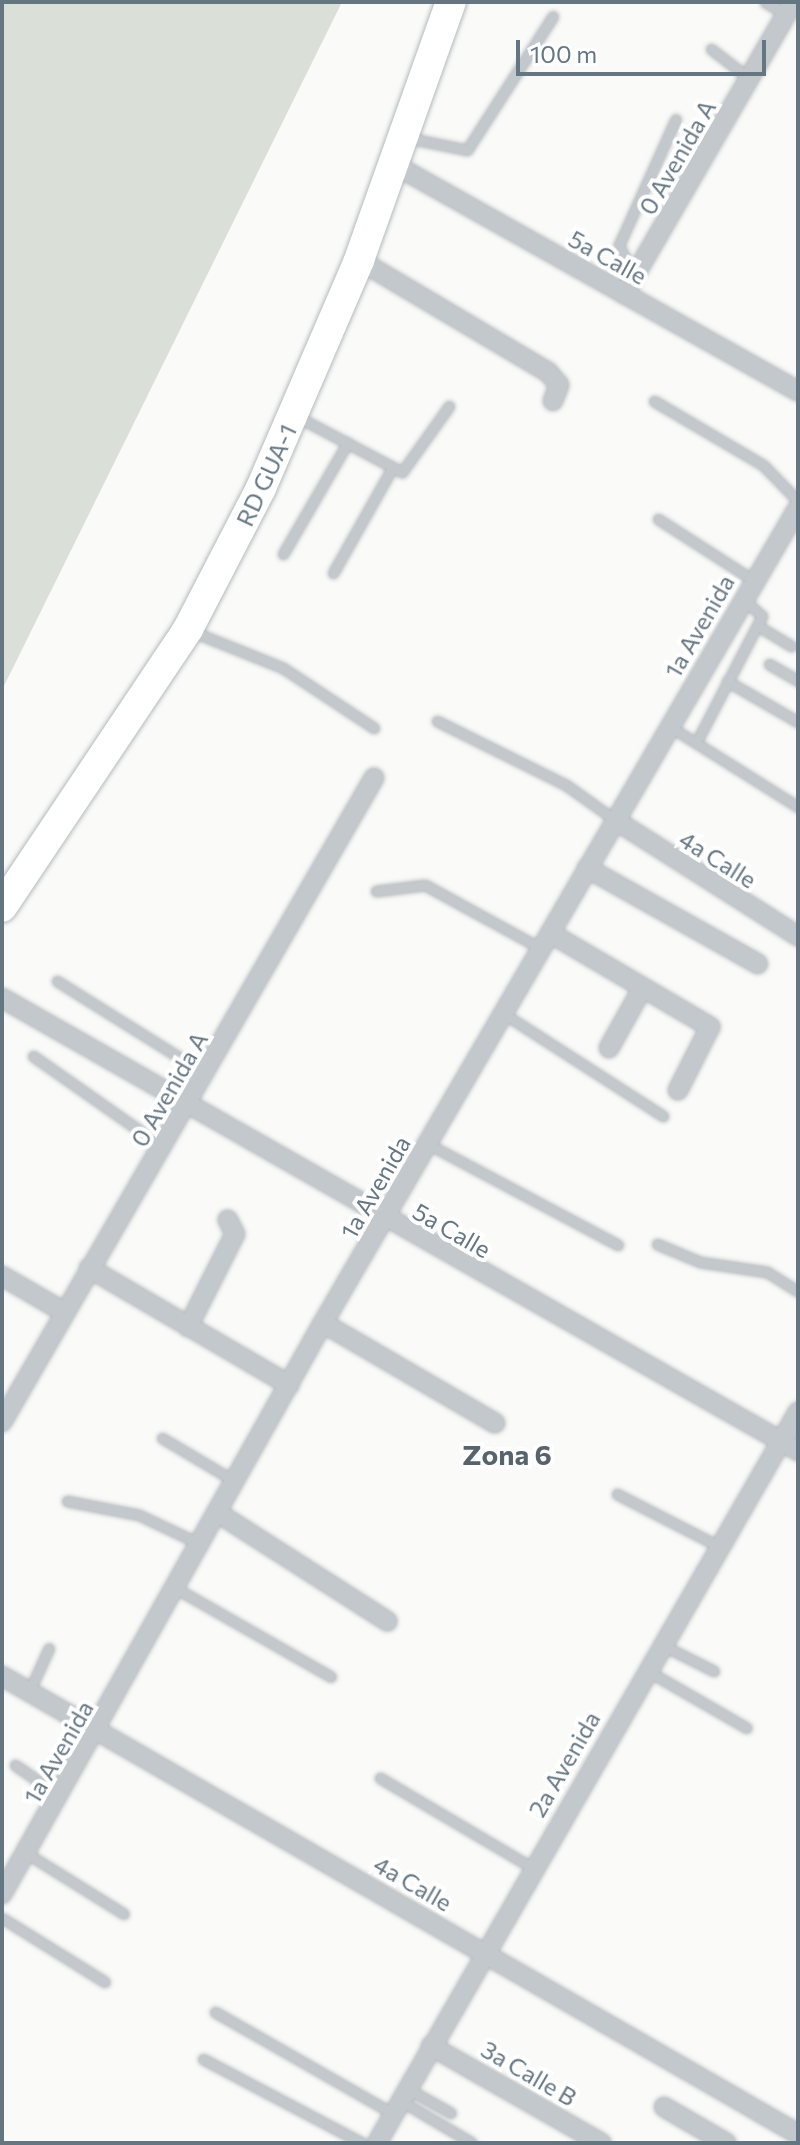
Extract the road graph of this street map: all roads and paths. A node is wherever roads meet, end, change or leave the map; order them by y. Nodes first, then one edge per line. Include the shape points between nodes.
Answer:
1 (451, 2) edge
2 (765, 2) edge
3 (792, 7) edge
4 (553, 16) dead end
5 (711, 49) dead end
6 (750, 79) junction
7 (676, 119) dead end
8 (400, 151) junction
9 (359, 260) junction
10 (635, 277) junction
11 (624, 294) junction
12 (798, 391) edge
13 (553, 401) dead end
14 (654, 401) dead end
15 (449, 406) dead end
16 (295, 415) junction
17 (348, 442) junction
18 (391, 470) junction
19 (798, 501) edge
20 (798, 508) edge
21 (658, 519) dead end
22 (283, 554) dead end
23 (333, 573) dead end
24 (753, 580) junction
25 (742, 599) junction
26 (758, 626) junction
27 (188, 629) junction
28 (791, 646) dead end
29 (769, 664) dead end
30 (727, 681) junction
31 (798, 681) edge
32 (437, 721) dead end
33 (798, 722) edge
34 (669, 726) junction
35 (374, 728) dead end
36 (697, 741) junction
37 (374, 778) dead end
38 (798, 807) edge
39 (615, 820) junction
40 (587, 868) junction
41 (376, 891) dead end
42 (2, 907) edge
43 (798, 936) edge
44 (545, 941) junction
45 (758, 964) dead end
46 (57, 981) dead end
47 (642, 989) junction
48 (2, 998) edge
49 (504, 1014) junction
50 (609, 1048) dead end
51 (33, 1056) dead end
52 (206, 1074) junction
53 (678, 1090) dead end
54 (190, 1102) junction
55 (663, 1116) dead end
56 (428, 1144) junction
57 (163, 1147) junction
58 (385, 1219) junction
59 (228, 1220) dead end
60 (657, 1244) dead end
61 (618, 1245) dead end
62 (89, 1268) junction
63 (2, 1276) edge
64 (798, 1291) edge
65 (64, 1312) junction
66 (323, 1323) junction
67 (188, 1327) junction
68 (289, 1385) junction
69 (798, 1412) edge
70 (2, 1422) edge
71 (495, 1423) dead end
72 (162, 1438) dead end
73 (781, 1441) junction
74 (798, 1451) edge
75 (236, 1482) junction
76 (617, 1494) dead end
77 (67, 1501) dead end
78 (218, 1513) junction
79 (203, 1545) junction
80 (720, 1547) junction
81 (177, 1589) junction
82 (387, 1621) dead end
83 (662, 1645) junction
84 (49, 1648) dead end
85 (646, 1670) junction
86 (714, 1671) dead end
87 (2, 1676) edge
88 (331, 1677) dead end
89 (29, 1692) junction
90 (747, 1728) dead end
91 (97, 1732) junction
92 (15, 1765) dead end
93 (380, 1778) dead end
94 (60, 1796) junction
95 (26, 1853) junction
96 (531, 1867) junction
97 (2, 1894) edge
98 (124, 1914) dead end
99 (2, 1918) edge
100 (483, 1950) junction
101 (105, 1982) dead end
102 (215, 2012) dead end
103 (431, 2046) junction
104 (203, 2059) dead end
105 (401, 2101) junction
106 (664, 2107) dead end
107 (451, 2113) dead end
108 (798, 2134) edge
109 (362, 2143) edge
110 (377, 2143) edge
111 (472, 2143) edge
112 (601, 2143) edge
113 (726, 2143) edge

1 - 8 main road, RD GUA-1
2 - 3 lane
3 - 6 street, 0 Avenida A
4 - 8 lane via 467,150
5 - 6 lane
6 - 10 street, 0 Avenida A
7 - 10 lane via 619,245
8 - 9 main road, RD GUA-1
8 - 11 street, 5a Calle
9 - 13 street via 548,372 559,385
9 - 16 main road, RD GUA-1
10 - 11 street, 0 Avenida A
11 - 12 street, 5a Calle
14 - 19 lane via 763,465
15 - 18 lane via 407,469
16 - 17 lane
16 - 27 main road, RD GUA-1
17 - 18 lane
17 - 22 lane
18 - 23 lane
20 - 24 street, 1a Avenida
21 - 24 lane
24 - 25 street, 1a Avenida
25 - 26 lane via 762,611
25 - 34 street, 1a Avenida
26 - 28 lane
26 - 30 lane
27 - 35 lane via 283,668
27 - 42 main road, RD GUA-1
29 - 31 lane
30 - 33 lane
30 - 36 lane
32 - 39 lane via 566,785
34 - 36 lane
34 - 39 street, 1a Avenida
36 - 38 lane
37 - 52 street, 0 Avenida A
39 - 40 street, 1a Avenida
39 - 43 street, 4a Calle
40 - 44 street, 1a Avenida
40 - 45 street
41 - 44 lane via 425,885
44 - 47 street
44 - 49 street, 1a Avenida
46 - 52 lane via 112,1009
47 - 50 street
47 - 53 street via 711,1031
48 - 54 street, 5a Calle
49 - 55 lane
49 - 56 street, 1a Avenida
51 - 57 lane
52 - 54 street, 0 Avenida A
54 - 57 street, 0 Avenida A
54 - 58 street, 5a Calle
56 - 58 street, 1a Avenida
56 - 61 lane
57 - 62 street, 0 Avenida A
58 - 66 street, 1a Avenida
58 - 73 street, 5a Calle
59 - 67 street via 235,1234
60 - 64 lane via 700,1262 767,1272
62 - 65 street, 0 Avenida A
62 - 67 street
63 - 65 street
65 - 70 street, 0 Avenida A
66 - 68 street, 1a Avenida
66 - 71 street
67 - 68 street
68 - 75 street, 1a Avenida
69 - 73 street, 2a Avenida
72 - 75 lane
73 - 74 street, 5a Calle
73 - 80 street, 2a Avenida
75 - 78 street, 1a Avenida
76 - 80 lane
77 - 79 lane via 139,1515
78 - 79 street, 1a Avenida
78 - 82 street
79 - 81 street, 1a Avenida
80 - 83 street, 2a Avenida
81 - 88 lane
81 - 91 street, 1a Avenida
83 - 85 street, 2a Avenida
83 - 86 lane
84 - 89 lane
85 - 90 lane
85 - 96 street, 2a Avenida
87 - 89 street, 4a Calle
89 - 91 street, 4a Calle
91 - 94 street, 1a Avenida
91 - 100 street, 4a Calle
92 - 94 lane
93 - 96 lane
94 - 95 street, 1a Avenida
95 - 97 street, 1a Avenida
95 - 98 lane
96 - 100 street, 2a Avenida
99 - 101 lane
100 - 103 street, 2a Avenida
100 - 108 street, 4a Calle
102 - 105 lane
103 - 105 street, 2a Avenida
103 - 112 street, 3a Calle B
104 - 109 lane
105 - 107 lane
105 - 110 street, 2a Avenida
105 - 111 lane
106 - 113 street

